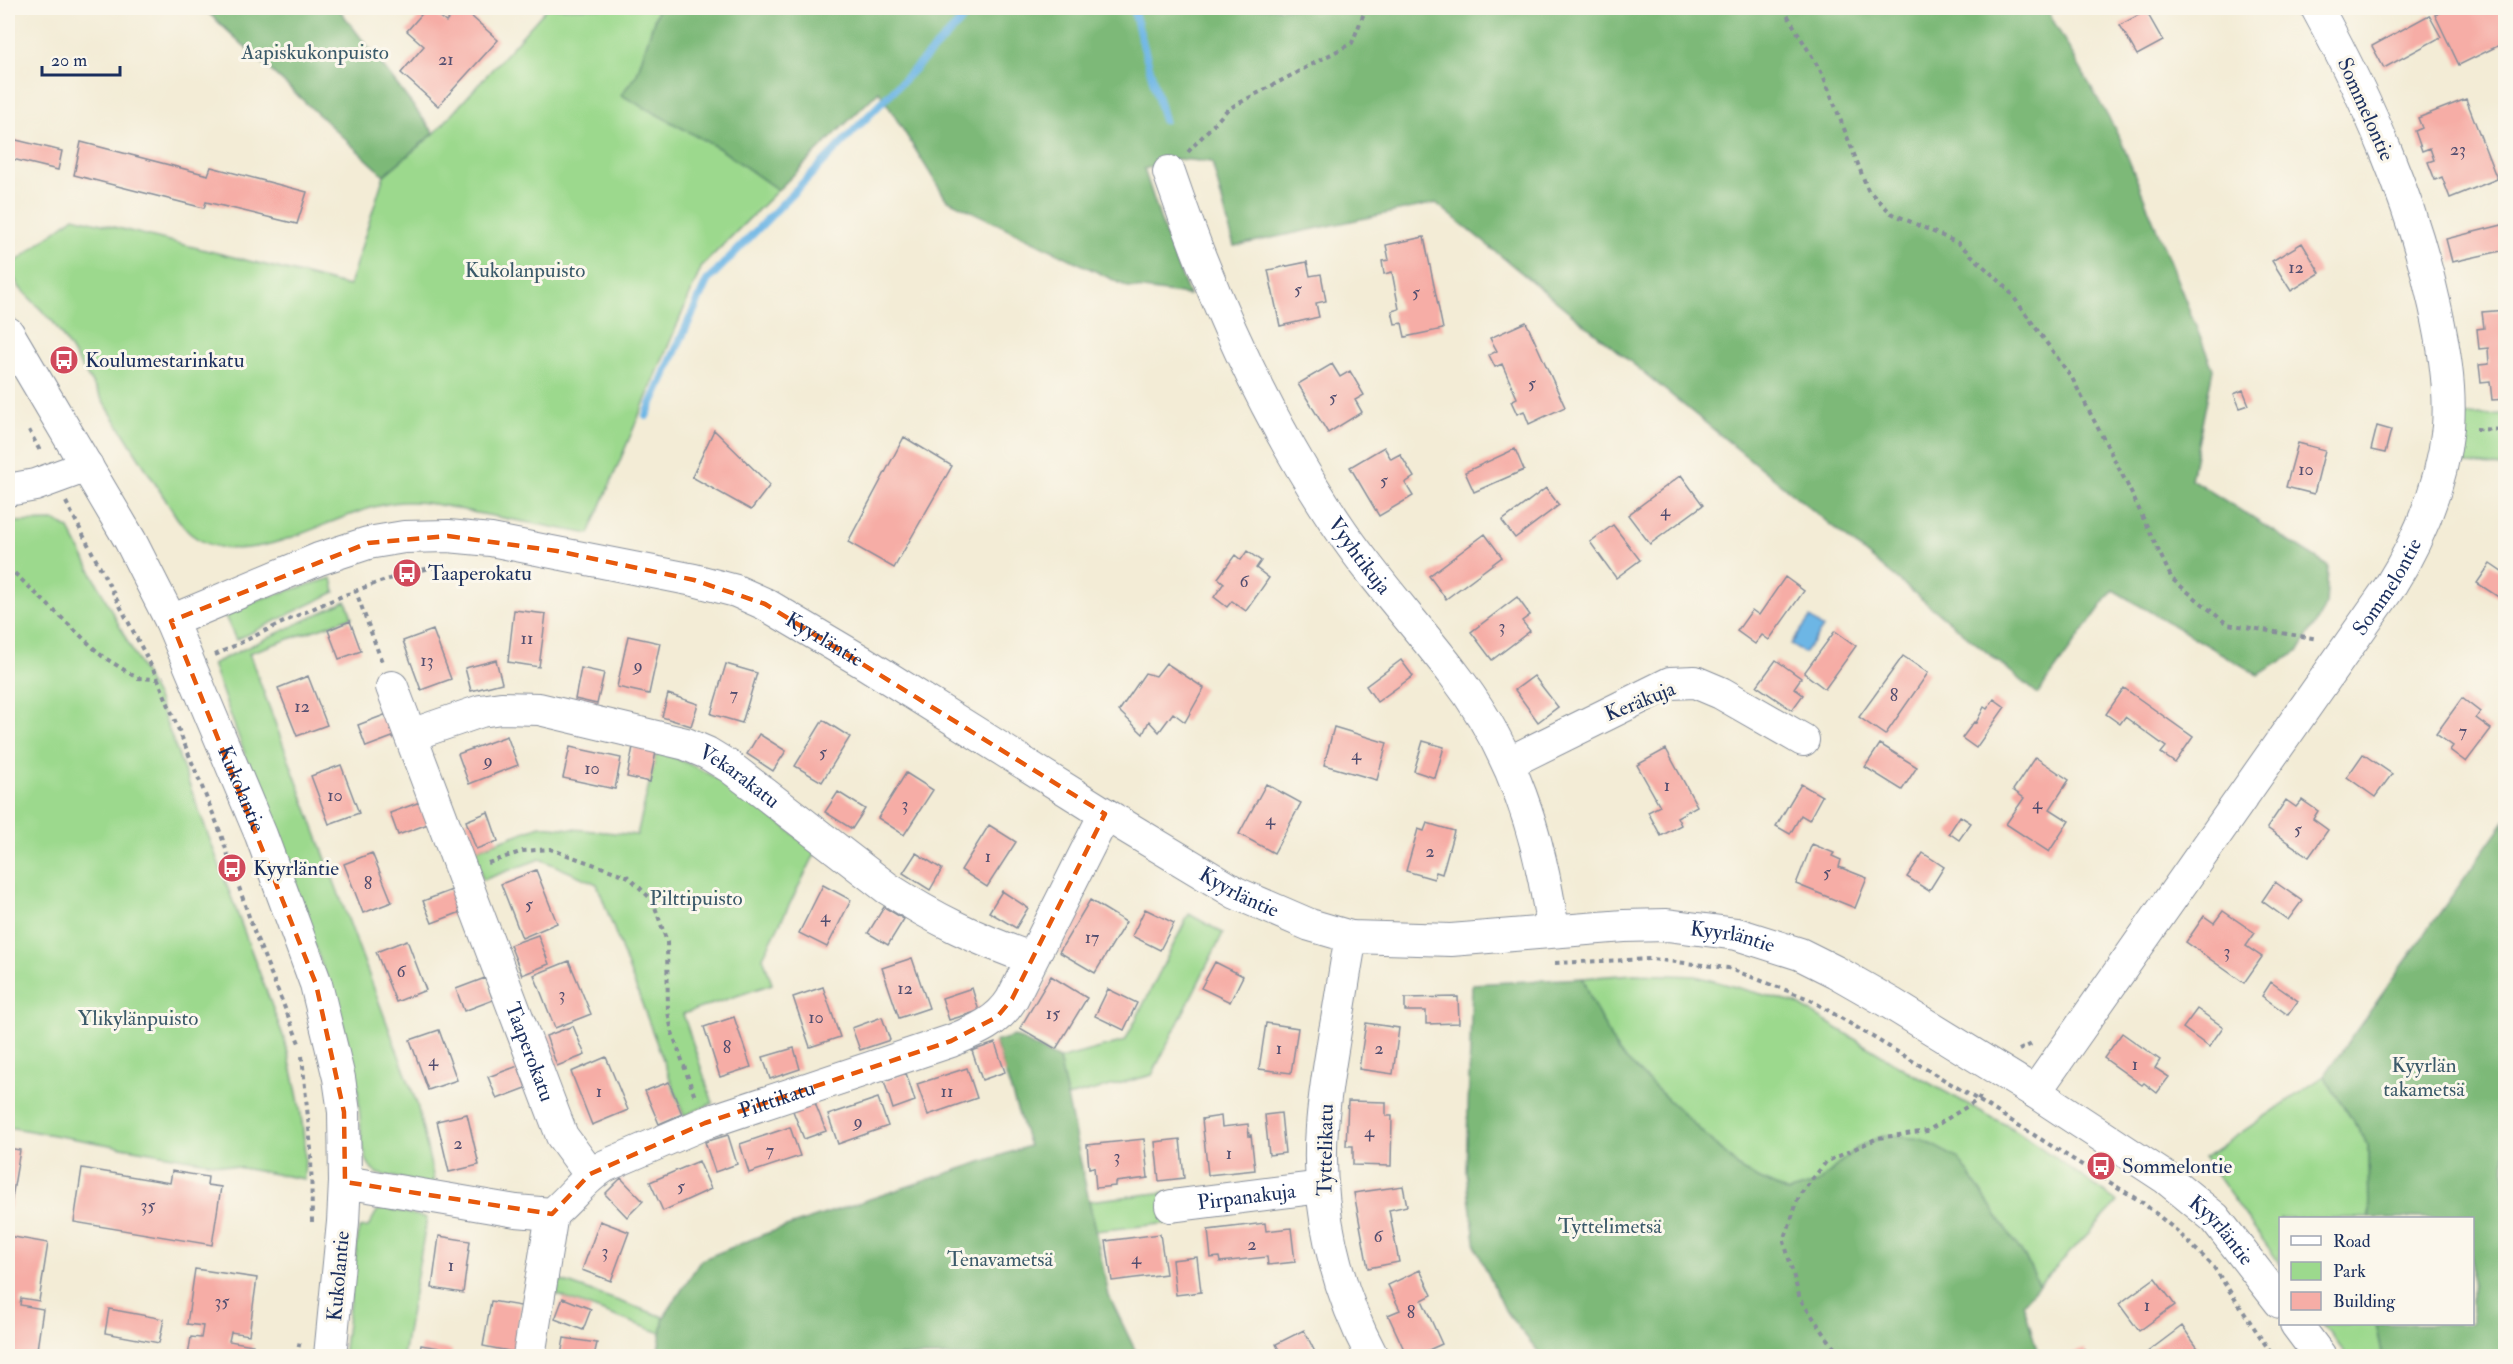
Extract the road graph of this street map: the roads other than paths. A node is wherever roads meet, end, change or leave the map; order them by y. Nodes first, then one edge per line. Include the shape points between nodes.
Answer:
1 (2317, 8) edge
2 (1169, 172) road end
3 (8, 333) edge
4 (87, 466) junction
5 (8, 490) edge
6 (171, 621) junction
7 (392, 687) road end
8 (411, 735) junction
9 (1803, 740) dead end
10 (1508, 763) junction
11 (1106, 814) junction
12 (1553, 932) junction
13 (1352, 937) junction
14 (1031, 958) junction
15 (2035, 1092) junction
16 (590, 1174) junction
17 (345, 1182) junction
18 (1322, 1187) junction
19 (1171, 1206) dead end
20 (552, 1214) junction
21 (2279, 1301) edge
22 (2297, 1325) edge
23 (330, 1356) edge
24 (529, 1356) edge
25 (1372, 1356) edge
26 (2320, 1356) edge

1 - 15 street, Sommelontie via 2372,116 2421,250 2441,335 2449,392 2441,469 2420,531 2390,588
2 - 10 street, Vyyhtikuja via 1211,285 1275,423 1336,525 1454,674
3 - 4 street, Kukolantie
4 - 5 street via 53,480
4 - 6 street, Kukolantie
6 - 11 street, Kyyrläntie via 319,559 368,543 404,537 492,540 603,561 736,591 765,604
6 - 17 street, Kukolantie via 261,835 316,984 342,1101
7 - 8 street, Taaperokatu
8 - 14 street, Vekarakatu via 481,711 520,708 585,719 686,744 730,767 887,888 968,935
8 - 16 street, Taaperokatu via 562,1136
9 - 10 street, Keräkuja via 1721,693 1695,682 1670,683
10 - 12 street, Vyyhtikuja via 1537,841
11 - 13 street, Kyyrläntie via 1236,893 1310,925
11 - 14 street, Pilttikatu
12 - 13 street, Kyyrläntie via 1451,940
12 - 15 street, Kyyrläntie via 1667,925 1763,941 1836,972
13 - 18 street, Tyttelikatu via 1322,1127
14 - 16 street, Pilttikatu via 1006,1008 977,1030 705,1123
15 - 21 street, Kyyrläntie via 2166,1178 2215,1218
16 - 20 street, Pilttikatu
17 - 20 street
17 - 23 street, Kukolantie
18 - 19 street, Pirpanakuja
18 - 25 street, Tyttelikatu via 1334,1257
20 - 24 street
22 - 26 street

